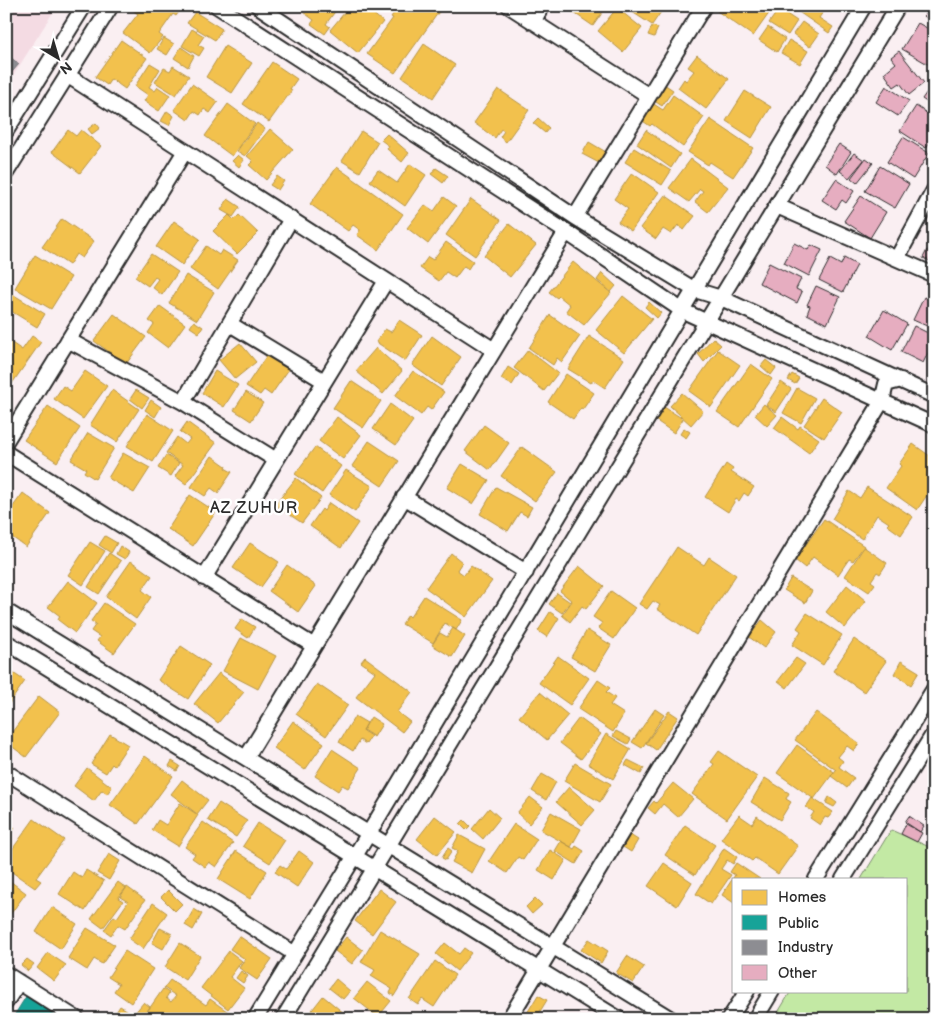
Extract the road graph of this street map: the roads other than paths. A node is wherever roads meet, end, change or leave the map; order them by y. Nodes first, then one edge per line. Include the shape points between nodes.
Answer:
1 (84, 6) edge
2 (112, 6) edge
3 (217, 6) edge
4 (258, 6) edge
5 (510, 6) edge
6 (542, 6) edge
7 (704, 6) edge
8 (864, 6) edge
9 (898, 6) edge
10 (277, 12) edge
11 (533, 22) junction
12 (67, 75) junction
13 (648, 96) junction
14 (6, 131) edge
15 (185, 151) junction
16 (6, 173) edge
17 (934, 190) edge
18 (777, 206) junction
19 (575, 216) junction
20 (291, 220) junction
21 (566, 232) junction
22 (897, 258) junction
23 (934, 275) edge
24 (386, 281) junction
25 (695, 290) junction
26 (721, 298) junction
27 (683, 311) junction
28 (706, 322) junction
29 (230, 324) junction
30 (68, 340) junction
31 (494, 350) junction
32 (901, 380) junction
33 (324, 381) junction
34 (934, 396) edge
35 (882, 401) junction
36 (183, 402) junction
37 (934, 425) edge
38 (6, 441) edge
39 (6, 453) edge
40 (276, 460) junction
41 (404, 497) junction
42 (526, 572) junction
43 (204, 578) junction
44 (6, 611) edge
45 (6, 642) edge
46 (314, 646) junction
47 (934, 689) edge
48 (934, 733) edge
49 (246, 758) junction
50 (6, 772) edge
51 (369, 833) junction
52 (389, 846) junction
53 (355, 856) junction
54 (374, 868) junction
55 (817, 878) edge
56 (844, 878) edge
57 (553, 946) junction
58 (298, 949) junction
59 (313, 969) junction
60 (539, 970) junction
61 (6, 974) edge
62 (19, 982) junction
63 (745, 992) edge
64 (771, 992) edge
65 (6, 1002) edge
66 (78, 1019) edge
67 (255, 1019) edge
68 (283, 1019) edge
69 (509, 1019) edge
70 (619, 1019) edge
71 (671, 1019) edge
72 (730, 1019) edge
73 (755, 1019) edge

1 - 14 street
2 - 12 street
3 - 21 street
4 - 10 street
5 - 11 street
6 - 11 street
7 - 13 street
8 - 25 street
9 - 18 street
10 - 19 street
11 - 13 street
12 - 15 street
12 - 16 street
13 - 19 street
15 - 20 street
15 - 30 street
17 - 22 street
18 - 22 street
18 - 26 street
19 - 25 street
20 - 24 street
20 - 29 street
21 - 27 street
21 - 31 street
22 - 23 street
24 - 31 street
24 - 33 street
25 - 26 street
25 - 27 street
26 - 28 street
26 - 32 street
27 - 28 street
27 - 42 street
28 - 35 street
28 - 52 street
29 - 33 street
29 - 36 street
30 - 36 street
30 - 38 street
31 - 41 street
32 - 34 street
32 - 35 street via 886,384
33 - 40 street
35 - 37 street
35 - 57 street
36 - 40 street
39 - 43 street
40 - 43 street
41 - 42 street
41 - 46 street
42 - 51 street
43 - 46 street
44 - 49 street
45 - 53 street
46 - 49 street
47 - 55 street
48 - 56 street
49 - 51 street
50 - 58 street
51 - 52 street
51 - 53 street
52 - 54 street
52 - 57 street
53 - 54 street
53 - 58 street
54 - 59 street
54 - 60 street
57 - 60 street
57 - 71 street
58 - 59 street
58 - 67 street
59 - 68 street
60 - 69 street
60 - 70 street
61 - 62 street
62 - 65 street
62 - 66 street
63 - 72 street
64 - 73 street

